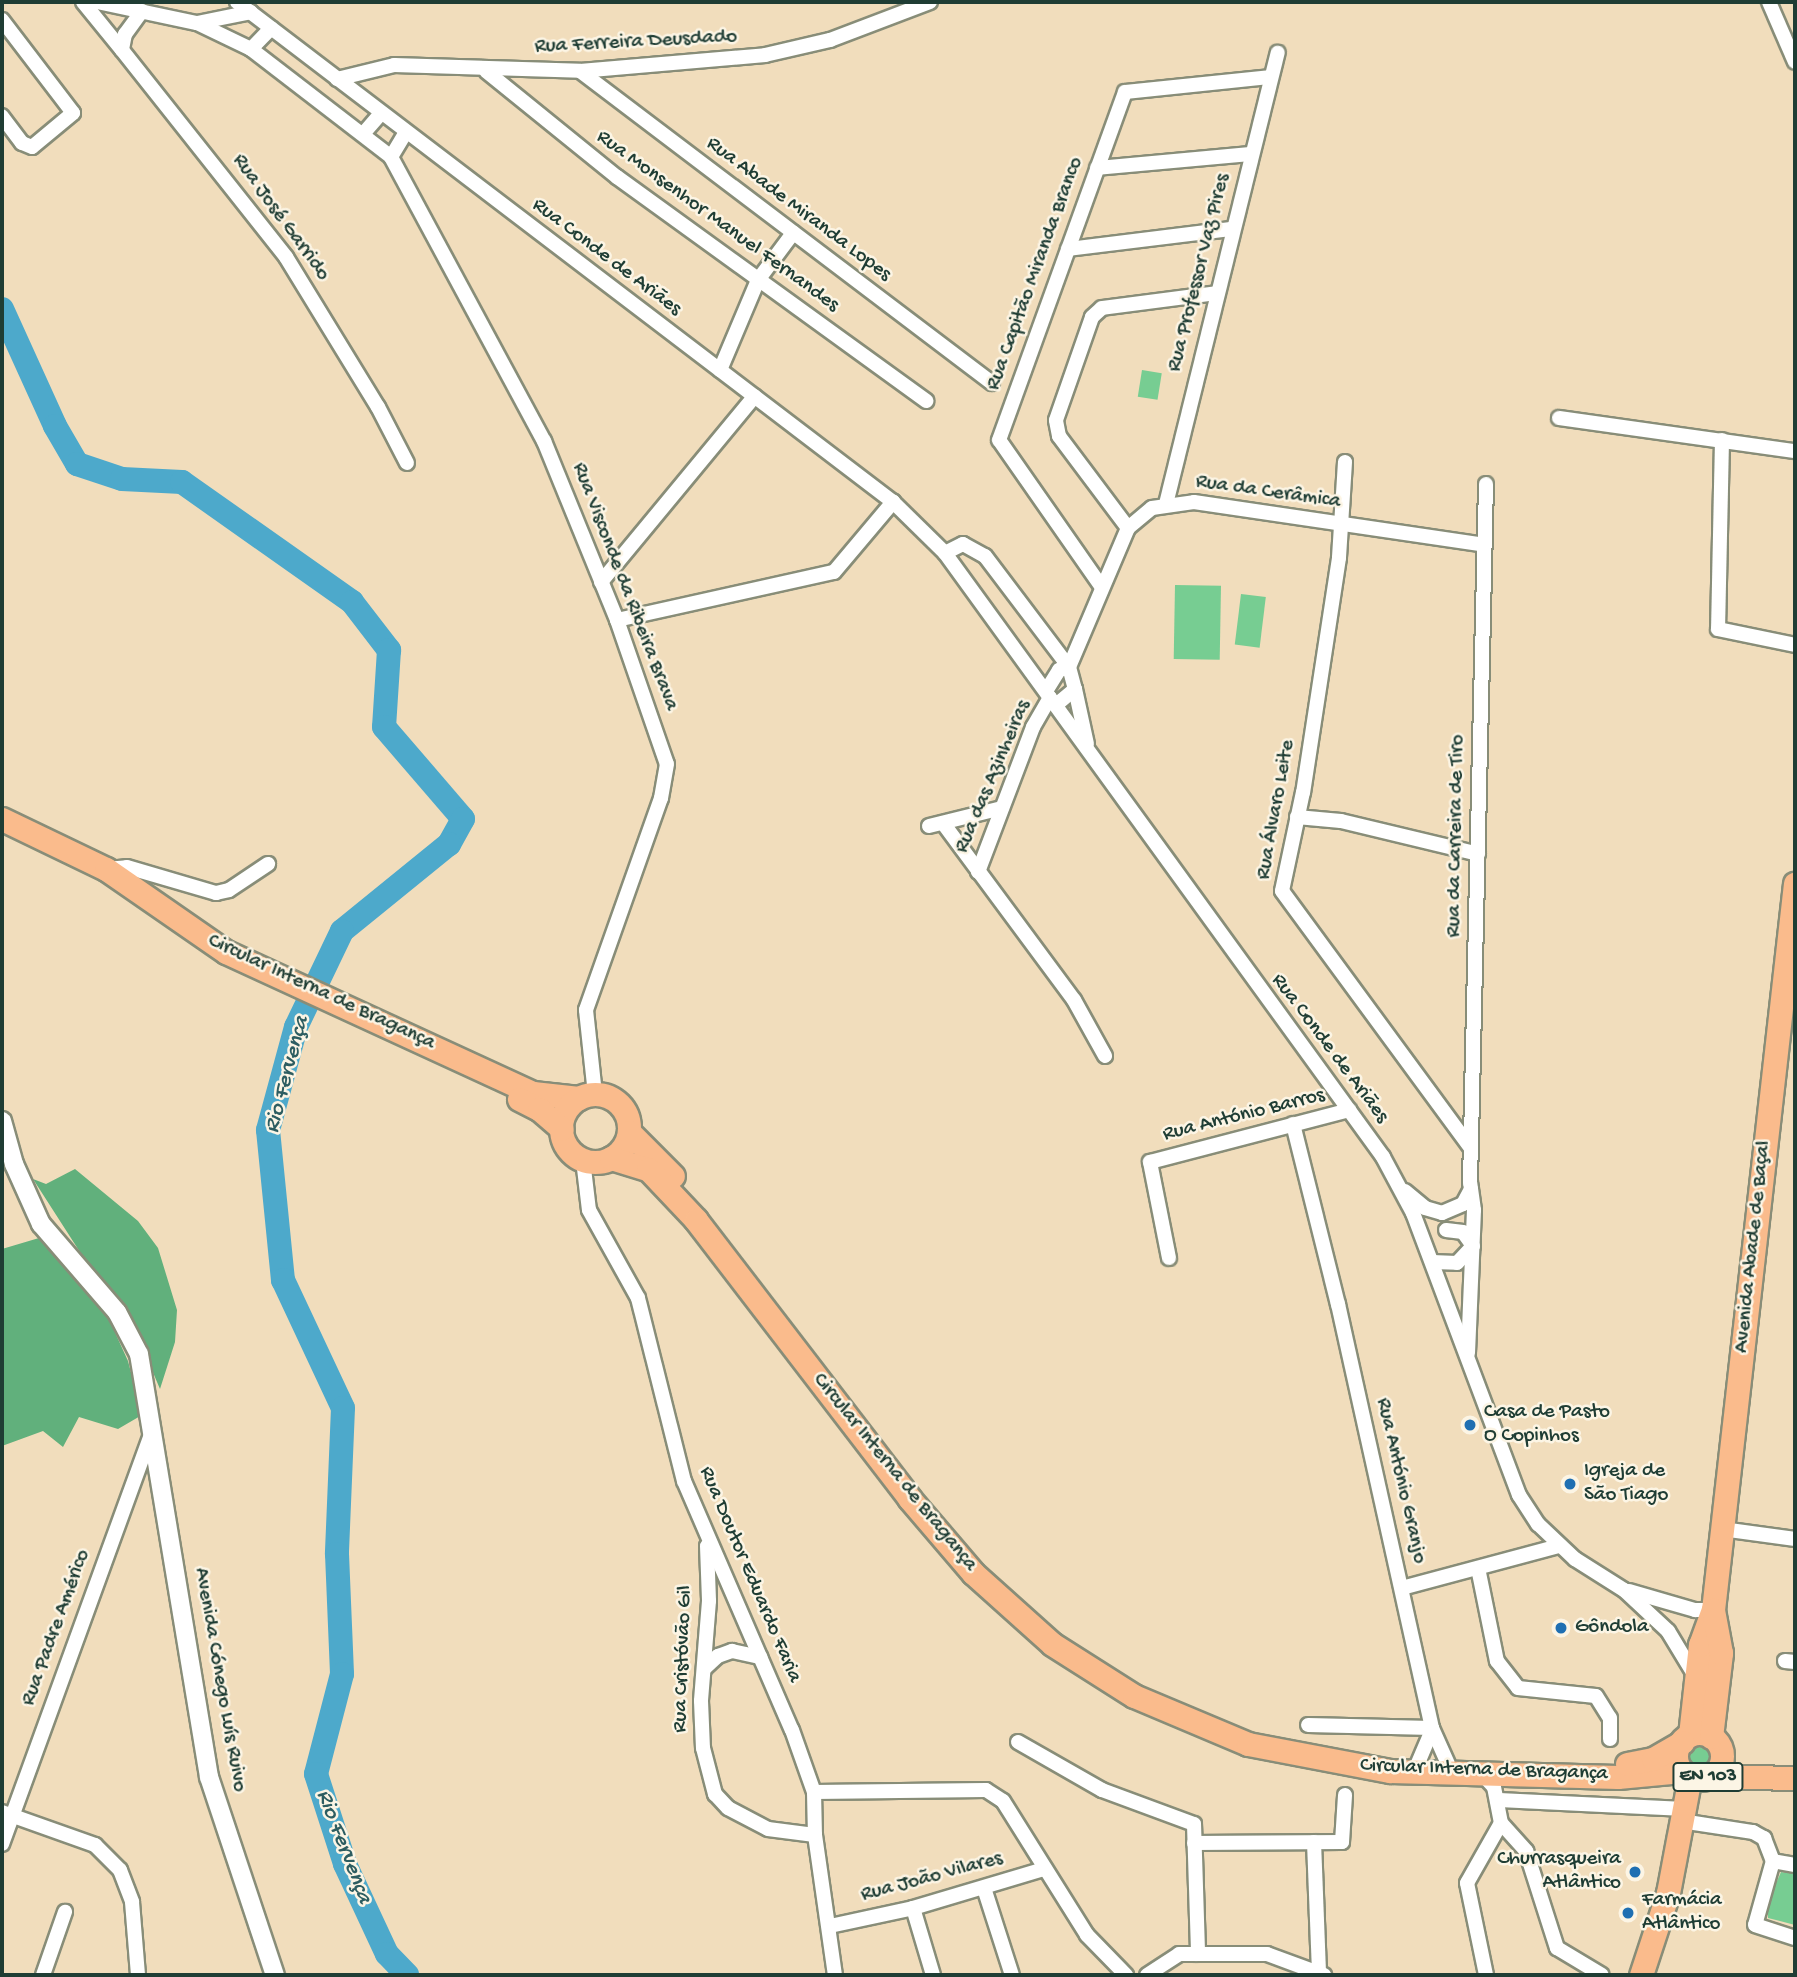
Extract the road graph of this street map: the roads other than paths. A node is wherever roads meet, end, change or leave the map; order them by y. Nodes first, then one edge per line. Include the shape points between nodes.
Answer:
1 (83, 2) edge
2 (97, 2) edge
3 (237, 2) edge
4 (930, 2) edge
5 (1769, 2) edge
6 (142, 11) junction
7 (251, 12) junction
8 (2, 20) edge
9 (197, 23) junction
10 (271, 28) junction
11 (251, 49) junction
12 (122, 50) junction
13 (1279, 53) dead end
14 (1795, 62) edge
15 (486, 71) junction
16 (580, 71) junction
17 (1269, 77) junction
18 (337, 79) junction
19 (381, 113) junction
20 (2, 116) edge
21 (405, 132) junction
22 (363, 134) junction
23 (1251, 154) junction
24 (391, 157) junction
25 (1097, 168) junction
26 (1232, 229) junction
27 (793, 233) junction
28 (1068, 249) junction
29 (758, 280) junction
30 (1217, 293) junction
31 (720, 370) junction
32 (992, 383) dead end
33 (755, 396) junction
34 (927, 401) dead end
35 (1559, 418) dead end
36 (1722, 440) junction
37 (1795, 451) edge
38 (1345, 462) dead end
39 (407, 463) dead end
40 (1486, 484) dead end
41 (893, 502) junction
42 (1166, 504) junction
43 (1343, 524) junction
44 (1128, 528) junction
45 (1485, 545) junction
46 (945, 552) junction
47 (601, 582) junction
48 (1101, 586) junction
49 (617, 620) junction
50 (1795, 645) edge
51 (1064, 668) junction
52 (1034, 673) junction
53 (1075, 689) junction
54 (1051, 698) junction
55 (1091, 758) junction
56 (1002, 808) junction
57 (1297, 817) junction
58 (2, 819) edge
59 (2, 832) edge
60 (1478, 854) junction
61 (268, 864) dead end
62 (106, 869) junction
63 (978, 872) junction
64 (1795, 884) edge
65 (249, 967) junction
66 (385, 1031) junction
67 (1105, 1056) dead end
68 (587, 1096) junction
69 (1349, 1110) junction
70 (2, 1121) edge
71 (1293, 1124) junction
72 (562, 1129) junction
73 (629, 1132) junction
74 (1471, 1148) junction
75 (611, 1158) junction
76 (583, 1160) junction
77 (1400, 1186) junction
78 (1471, 1189) junction
79 (1463, 1204) junction
80 (1446, 1230) junction
81 (1473, 1245) junction
82 (1429, 1256) junction
83 (1169, 1258) dead end
84 (1467, 1362) junction
85 (154, 1427) junction
86 (1721, 1530) junction
87 (707, 1537) junction
88 (1795, 1539) edge
89 (1559, 1546) junction
90 (1478, 1568) junction
91 (1402, 1588) junction
92 (1624, 1590) junction
93 (1713, 1610) junction
94 (760, 1657) junction
95 (705, 1668) junction
96 (1695, 1681) junction
97 (1308, 1725) dead end
98 (1432, 1728) junction
99 (1700, 1739) junction
100 (1610, 1740) dead end
101 (1018, 1742) dead end
102 (1418, 1763) junction
103 (1795, 1763) edge
104 (1448, 1764) junction
105 (1481, 1773) junction
106 (1517, 1774) junction
107 (1697, 1775) junction
108 (1795, 1778) edge
109 (814, 1792) junction
110 (1345, 1796) dead end
111 (1499, 1800) junction
112 (7, 1814) edge
113 (1689, 1816) junction
114 (1501, 1823) junction
115 (815, 1835) junction
116 (1314, 1842) junction
117 (1194, 1843) junction
118 (2, 1844) edge
119 (1773, 1861) junction
120 (1795, 1865) edge
121 (1044, 1869) junction
122 (984, 1888) junction
123 (913, 1908) junction
124 (65, 1912) dead end
125 (830, 1926) junction
126 (1795, 1938) edge
127 (1198, 1954) junction
128 (1321, 1974) edge
129 (43, 1975) edge
130 (138, 1975) edge
131 (275, 1975) edge
132 (835, 1975) edge
133 (933, 1975) edge
134 (1012, 1975) edge
135 (1126, 1975) edge
136 (1147, 1975) edge
137 (1486, 1975) edge
138 (1602, 1975) edge
139 (1641, 1975) edge
140 (1654, 1975) edge

1 - 12 street, Rua José Garrido
2 - 6 street, Rua Visconde da Ribeira Brava
3 - 7 street, Rua Conde de Ariães
4 - 16 street, Rua Ferreira Deusdado via 830,40 765,55
5 - 14 street
6 - 9 street, Rua Visconde da Ribeira Brava
6 - 12 street via 125,34
7 - 9 street
7 - 10 street, Rua Conde de Ariães
8 - 20 street via 74,113 32,147 22,143
9 - 11 street, Rua Visconde da Ribeira Brava
10 - 11 street
10 - 18 street, Rua Conde de Ariães
11 - 22 street, Rua Visconde da Ribeira Brava
12 - 39 street, Rua José Garrido via 286,257 379,407
13 - 17 street, Rua Professor Vaz Pires
15 - 16 street, Rua Ferreira Deusdado
15 - 18 street, Rua Ferreira Deusdado via 394,65
15 - 29 street, Rua Monsenhor Manuel Fernandes via 617,177
16 - 27 street, Rua Abade Miranda Lopes
17 - 23 street, Rua Professor Vaz Pires
17 - 25 street, Rua Capitão Miranda Branco via 1125,92
18 - 19 street, Rua Conde de Ariães
19 - 21 street, Rua Conde de Ariães
19 - 22 street
21 - 24 street
21 - 31 street, Rua Conde de Ariães
22 - 24 street, Rua Visconde da Ribeira Brava
23 - 25 street
23 - 26 street, Rua Professor Vaz Pires
24 - 47 street, Rua Visconde da Ribeira Brava via 544,440
25 - 28 street, Rua Capitão Miranda Branco
26 - 28 street
26 - 30 street, Rua Professor Vaz Pires
27 - 29 street
27 - 32 street, Rua Abade Miranda Lopes
28 - 48 street, Rua Capitão Miranda Branco via 999,440
29 - 31 street
29 - 34 street, Rua Monsenhor Manuel Fernandes
30 - 42 street, Rua Professor Vaz Pires
30 - 44 street via 1102,307 1093,317 1056,420 1059,436
31 - 33 street, Rua Conde de Ariães
33 - 41 street, Rua Conde de Ariães
33 - 47 street
35 - 36 street
36 - 37 street
36 - 50 street via 1718,629
38 - 43 street, Rua Álvaro Leite
40 - 45 street, Rua da Carreira de Tiro
41 - 46 street, Rua Conde de Ariães
41 - 49 street via 834,572
42 - 43 street, Rua da Cerâmica via 1194,502
42 - 44 street, Rua da Cerâmica via 1152,508
43 - 45 street, Rua da Cerâmica
43 - 57 street, Rua Álvaro Leite
44 - 48 street, Rua da Cerâmica
45 - 60 street, Rua da Carreira de Tiro
46 - 51 street via 963,544 985,556
46 - 52 street, Rua Conde de Ariães
47 - 49 street, Rua Visconde da Ribeira Brava
48 - 51 street, Rua da Cerâmica
49 - 68 street, Rua Visconde da Ribeira Brava via 667,764 661,797 586,1010
51 - 52 street
51 - 53 street
51 - 54 street, Rua das Azinheiras
52 - 54 street, Rua Conde de Ariães
53 - 54 street
53 - 55 street
54 - 55 street, Rua Conde de Ariães
54 - 56 street, Rua das Azinheiras via 1033,727
55 - 69 street, Rua Conde de Ariães
56 - 63 street, Rua das Azinheiras
56 - 63 street via 936,824
57 - 60 street via 1340,821
57 - 74 street, Rua Álvaro Leite via 1283,879 1284,899
58 - 62 main road, Circular Interna de Bragança
59 - 65 main road, Circular Interna de Bragança via 111,884 198,947
60 - 74 street, Rua da Carreira de Tiro
61 - 62 street via 229,890 216,893 127,867
62 - 65 main road, Circular Interna de Bragança
63 - 67 street via 1074,1000
64 - 86 main road, Avenida Abade de Baçal / EN 103
65 - 66 main road, Circular Interna de Bragança
66 - 68 main road, Circular Interna de Bragança via 533,1093
66 - 72 main road, Circular Interna de Bragança via 537,1107
68 - 72 main road via 566,1111
68 - 73 main road via 606,1096 624,1110
69 - 71 street, Rua António Barros
69 - 77 street, Rua Conde de Ariães
70 - 85 street, Avenida Cónego Luís Ruivo via 14,1164 41,1224 130,1333 147,1380
71 - 83 street, Rua António Barros via 1150,1162
71 - 91 street, Rua António Granjo
72 - 76 main road via 566,1145
73 - 75 main road via 620,1152
73 - 102 main road, Circular Interna de Bragança via 689,1194 941,1525 1041,1624 1105,1670 1199,1718 1314,1752
74 - 78 street, Rua da Carreira de Tiro
75 - 76 main road
75 - 105 main road, Circular Interna de Bragança via 646,1167 665,1184 941,1538 1009,1609 1076,1661 1167,1713 1274,1751 1390,1771
76 - 87 street, Rua Doutor Eduardo Faria via 589,1210 638,1298 684,1481
77 - 79 street via 1433,1212 1449,1213
77 - 82 street, Rua Conde de Ariães
78 - 79 street
78 - 81 street, Rua da Carreira de Tiro
79 - 80 street
80 - 81 street via 1463,1232
80 - 82 street
81 - 82 street via 1457,1263
81 - 84 street, Rua da Carreira de Tiro
82 - 84 street, Rua Conde de Ariães
84 - 89 street, Rua Conde de Ariães via 1519,1495
85 - 112 street, Rua Padre Américo
85 - 131 street, Avenida Cónego Luís Ruivo via 209,1777
86 - 88 street
86 - 93 main road, Avenida Abade de Baçal / EN 103
87 - 94 street, Rua Doutor Eduardo Faria
87 - 95 street, Rua Cristóvão Gil
89 - 90 street
89 - 92 street, Rua Conde de Ariães
90 - 91 street
90 - 100 street via 1497,1661 1518,1688 1596,1696 1610,1718
91 - 98 street, Rua António Granjo
92 - 93 street, Rua Conde de Ariães via 1695,1610
92 - 96 street, Rua Conde de Ariães via 1675,1639
93 - 96 main road, Avenida Abade de Baçal / EN 103 via 1702,1635
93 - 99 main road, Avenida Abade de Baçal / EN 103 via 1721,1653
94 - 95 street via 732,1651
94 - 109 street, Rua Doutor Eduardo Faria
95 - 115 street, Rua Cristóvão Gil via 703,1748 715,1794 728,1808 768,1829
96 - 99 main road, Avenida Abade de Baçal / EN 103
97 - 98 street
98 - 102 street
98 - 104 street, Rua António Granjo
99 - 103 main road via 1743,1759
99 - 104 main road, Circular Interna de Bragança via 1626,1765
99 - 107 main road, Avenida Abade de Baçal / EN 103 via 1676,1756
99 - 107 main road, Avenida Abade de Baçal / EN 103 via 1721,1761
101 - 117 street via 1102,1790 1194,1824
102 - 104 main road, Circular Interna de Bragança
105 - 106 main road, Circular Interna de Bragança
105 - 111 street
106 - 107 main road, Circular Interna de Bragança
106 - 111 street via 1506,1781
107 - 108 main road, Circular Interna de Bragança
107 - 113 main road, Avenida Abade de Baçal / EN 103
109 - 115 street, Rua Doutor Eduardo Faria
109 - 121 street via 986,1790 1003,1801
110 - 116 street via 1342,1842
111 - 113 street
111 - 114 street
112 - 118 street, Rua Padre Américo
112 - 130 street via 96,1845 120,1870 132,1902
113 - 119 street via 1753,1832 1764,1838
113 - 139 main road, Avenida Abade de Baçal / EN 103
113 - 140 main road, Avenida Abade de Baçal / EN 103 via 1679,1901
114 - 137 street via 1467,1883
114 - 138 street via 1525,1851 1557,1948
115 - 125 street, Rua Doutor Eduardo Faria
116 - 117 street
116 - 128 street
117 - 127 street
119 - 120 street
119 - 126 street via 1755,1925
121 - 122 street, Rua João Vilares
121 - 135 street via 1087,1935
122 - 123 street, Rua João Vilares
122 - 134 street
123 - 125 street, Rua João Vilares
123 - 133 street
124 - 129 street
125 - 132 street, Rua Doutor Eduardo Faria
127 - 128 street via 1267,1954
127 - 136 street via 1180,1954

